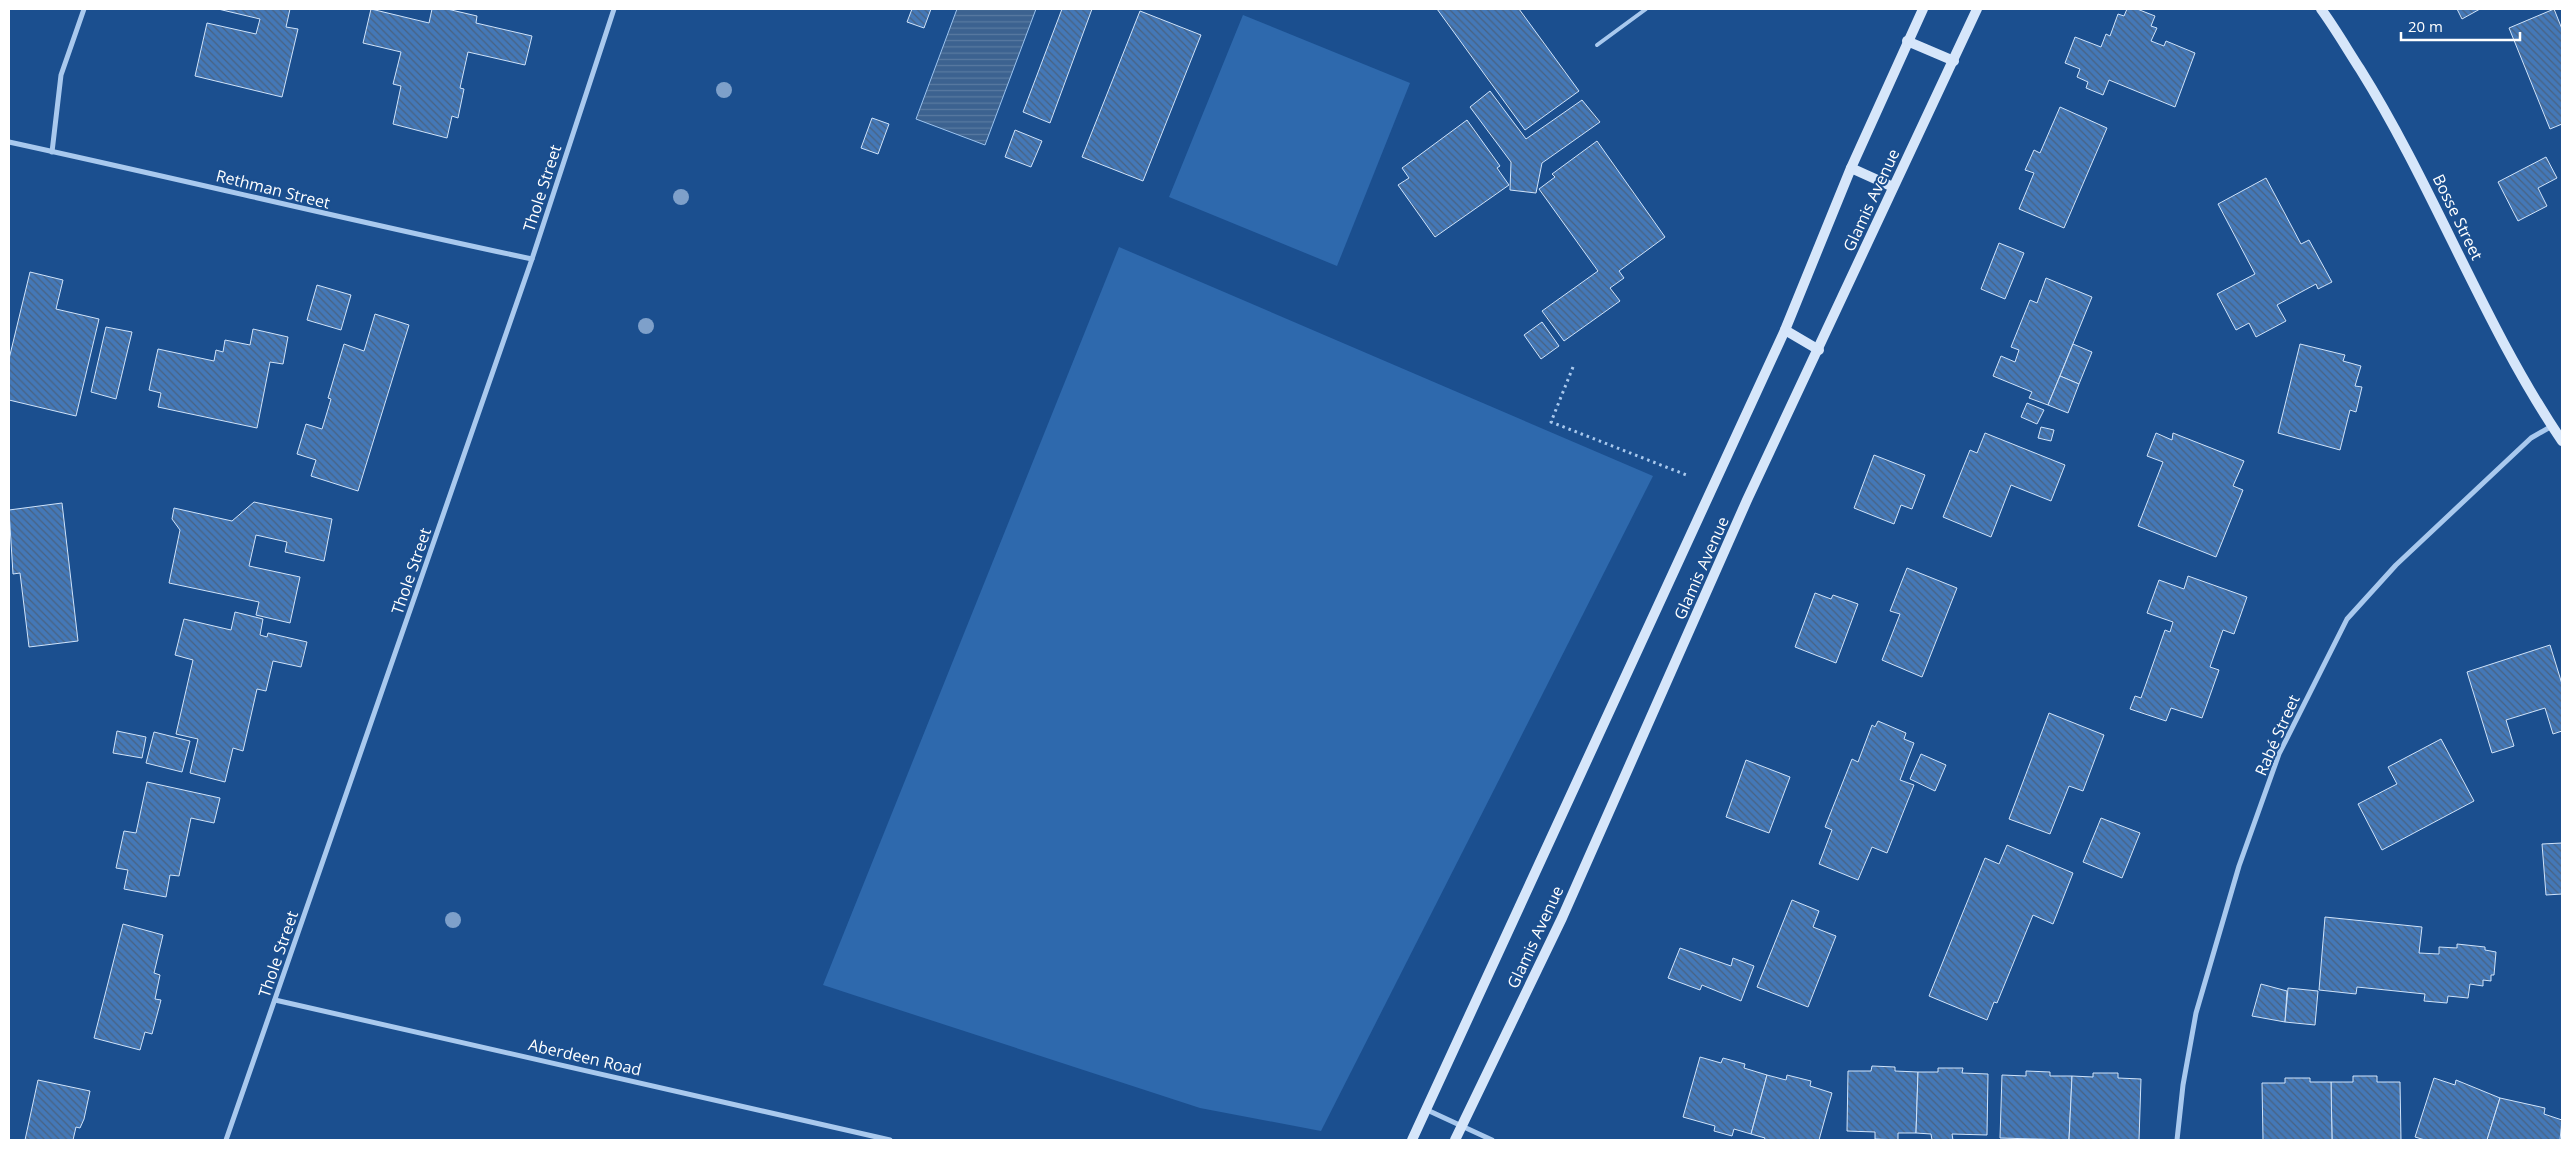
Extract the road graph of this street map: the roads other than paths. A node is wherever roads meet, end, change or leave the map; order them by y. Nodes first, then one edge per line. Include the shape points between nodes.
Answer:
1 (84, 9) edge
2 (614, 9) edge
3 (1646, 9) edge
4 (1923, 9) edge
5 (1978, 9) edge
6 (2320, 9) edge
7 (1907, 41) junction
8 (1597, 45) dead end
9 (1954, 61) junction
10 (9, 142) edge
11 (52, 152) junction
12 (1851, 168) junction
13 (1893, 187) junction
14 (532, 259) junction
15 (1785, 330) junction
16 (1819, 350) junction
17 (2552, 426) junction
18 (2562, 441) edge
19 (275, 1000) junction
20 (1424, 1109) junction
21 (1461, 1125) junction
22 (226, 1140) edge
23 (890, 1140) edge
24 (1412, 1140) edge
25 (1455, 1140) edge
26 (1492, 1140) edge
27 (2177, 1140) edge

1 - 11 street via 61,75
2 - 14 street, Thole Street
3 - 8 lane
4 - 7 main road, Glamis Avenue
5 - 9 main road, Glamis Avenue
6 - 17 main road, Bosse Street via 2384,107 2426,185 2495,328
7 - 9 main road
7 - 12 main road, Glamis Avenue
9 - 13 main road, Glamis Avenue
10 - 11 street, Rethman Street
11 - 14 street, Rethman Street
12 - 13 main road
12 - 15 main road, Glamis Avenue
13 - 16 main road, Glamis Avenue
14 - 19 street, Thole Street
15 - 16 main road
15 - 20 main road, Glamis Avenue
16 - 21 main road, Glamis Avenue via 1747,500 1562,918
17 - 18 main road, Bosse Street
17 - 27 street, Rabé Street via 2531,438 2396,566 2347,619 2279,754 2239,866 2196,1013
19 - 22 street, Thole Street
19 - 23 street, Aberdeen Road
20 - 21 street
20 - 24 main road, Glamis Avenue
21 - 25 main road, Glamis Avenue
21 - 26 street

